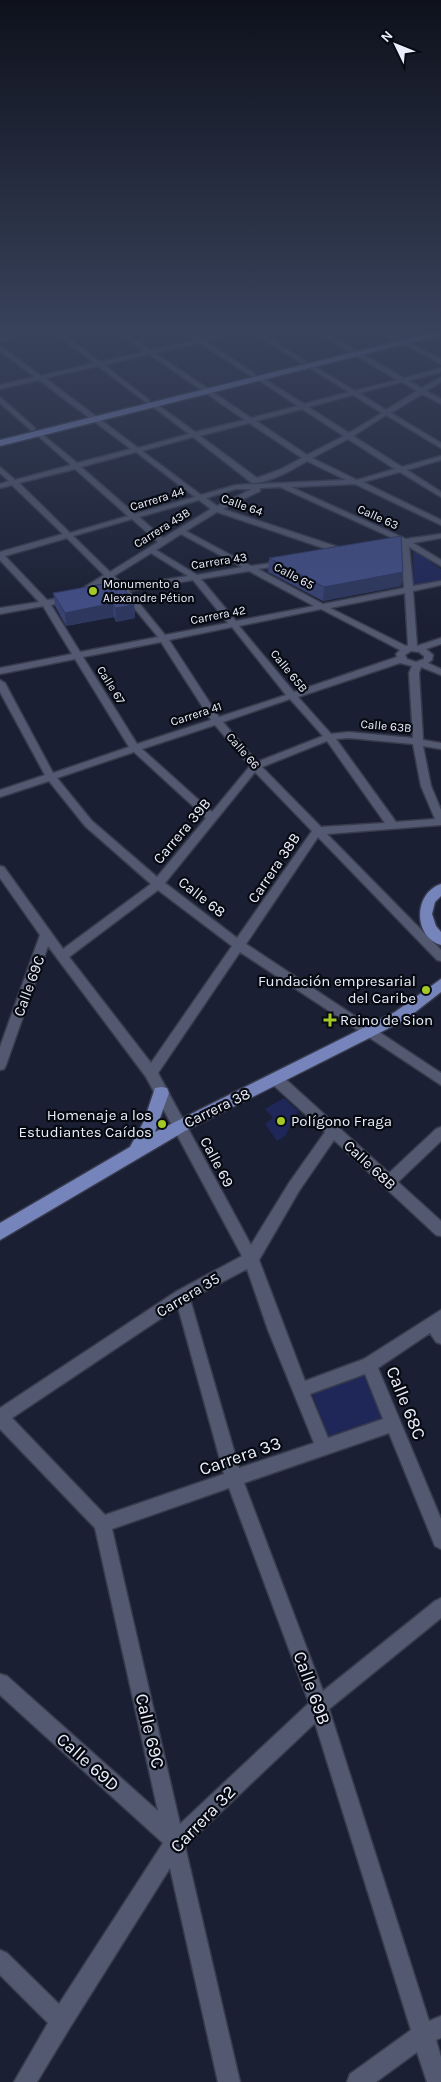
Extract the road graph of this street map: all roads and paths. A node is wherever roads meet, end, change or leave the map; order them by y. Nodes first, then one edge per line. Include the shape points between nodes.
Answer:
1 (39, 430) edge
2 (111, 430) edge
3 (188, 430) edge
4 (211, 430) edge
5 (264, 430) edge
6 (339, 430) edge
7 (357, 430) edge
8 (415, 430) edge
9 (36, 431) junction
10 (194, 435) junction
11 (348, 436) junction
12 (0, 437) edge
13 (0, 443) edge
14 (441, 446) edge
15 (136, 450) junction
16 (306, 458) junction
17 (441, 458) edge
18 (76, 466) junction
19 (0, 469) edge
20 (401, 469) junction
21 (256, 481) junction
22 (356, 482) junction
23 (14, 483) junction
24 (306, 484) junction
25 (281, 485) junction
26 (0, 486) edge
27 (269, 486) junction
28 (236, 487) junction
29 (441, 495) edge
30 (303, 496) junction
31 (199, 498) junction
32 (216, 509) junction
33 (135, 517) junction
34 (441, 524) edge
35 (180, 531) junction
36 (68, 536) junction
37 (441, 536) edge
38 (406, 541) junction
39 (163, 542) junction
40 (379, 546) edge
41 (151, 550) junction
42 (0, 555) edge
43 (326, 555) edge
44 (289, 562) edge
45 (441, 564) edge
46 (252, 568) junction
47 (110, 575) junction
48 (195, 577) junction
49 (441, 583) edge
50 (124, 589) junction
51 (410, 590) junction
52 (110, 592) edge
53 (100, 593) edge
54 (72, 598) junction
55 (46, 604) junction
56 (324, 607) junction
57 (0, 611) edge
58 (235, 624) junction
59 (162, 638) junction
60 (441, 641) edge
61 (441, 655) edge
62 (78, 656) junction
63 (414, 658) junction
64 (438, 670) edge
65 (0, 671) edge
66 (0, 683) edge
67 (292, 696) junction
68 (217, 721) junction
69 (329, 738) junction
70 (418, 742) junction
71 (441, 746) edge
72 (134, 747) junction
73 (255, 766) junction
74 (49, 776) junction
75 (0, 794) edge
76 (212, 818) junction
77 (441, 821) edge
78 (392, 824) junction
79 (318, 831) junction
80 (0, 870) edge
81 (158, 884) junction
82 (441, 889) edge
83 (46, 935) junction
84 (441, 940) edge
85 (239, 947) junction
86 (61, 954) junction
87 (40, 956) junction
88 (440, 956) edge
89 (439, 982) edge
90 (370, 1032) junction
91 (0, 1065) edge
92 (151, 1074) junction
93 (276, 1079) junction
94 (441, 1080) edge
95 (161, 1093) junction
96 (179, 1126) junction
97 (333, 1131) junction
98 (441, 1133) edge
99 (136, 1150) junction
100 (389, 1182) junction
101 (441, 1230) edge
102 (0, 1232) edge
103 (251, 1259) junction
104 (182, 1296) junction
105 (436, 1320) edge
106 (441, 1337) edge
107 (368, 1365) junction
108 (301, 1390) junction
109 (0, 1417) edge
110 (392, 1424) junction
111 (324, 1448) junction
112 (234, 1479) junction
113 (102, 1524) junction
114 (441, 1540) edge
115 (441, 1607) edge
116 (0, 1683) edge
117 (319, 1706) junction
118 (176, 1841) junction
119 (0, 1960) edge
120 (61, 2021) junction
121 (432, 2031) edge
122 (25, 2082) edge
123 (229, 2082) edge
124 (358, 2082) edge
125 (438, 2082) edge

1 - 9 main road
2 - 15 street, Calle 64
3 - 10 street
4 - 10 street
5 - 16 street
6 - 11 street
7 - 11 street
8 - 14 street
9 - 12 main road
9 - 13 main road
9 - 18 street
10 - 15 street
10 - 21 street
11 - 16 street
11 - 20 street
15 - 18 street
15 - 31 street, Calle 64
16 - 21 street via 282,472
16 - 22 street
17 - 20 street, Carrera 44
18 - 23 street
18 - 33 street
19 - 23 street, Calle 66
20 - 22 street, Carrera 44
20 - 29 street
21 - 28 street
22 - 24 street, Carrera 44
22 - 34 street
23 - 26 street
23 - 36 street, Calle 66
24 - 25 street, Carrera 44
24 - 30 street via 302,488
25 - 27 street, Carrera 44
25 - 30 street, Calle 63
27 - 28 street, Carrera 44
27 - 32 street, Carrera 43B via 250,491
28 - 31 street, Carrera 44
30 - 38 street, Calle 63
31 - 32 street, Calle 64
31 - 33 street, Carrera 44
32 - 35 street, Carrera 43B
32 - 43 street, Calle 64 via 348,551
33 - 36 street, Carrera 44
33 - 39 street
35 - 39 street, Carrera 43B
35 - 46 street, Calle 65
36 - 42 street, Carrera 44
36 - 47 street, Calle 66
37 - 38 street
38 - 40 street
38 - 45 street, Calle 63
38 - 51 street
39 - 41 street, Carrera 43B
41 - 47 street, Carrera 43B
41 - 48 street, Calle 65B
42 - 55 street, Calle 67
44 - 46 street, Carrera 43
46 - 48 street, Carrera 43
46 - 56 street, Calle 65
47 - 50 street, Calle 66
47 - 54 street, Carrera 43B
48 - 50 street, Carrera 43
48 - 58 street, Calle 65B
49 - 51 street, Carrera 42
50 - 52 street, Carrera 43
50 - 59 street, Calle 66
51 - 56 street, Carrera 42
51 - 63 street
53 - 54 street
54 - 55 street
55 - 57 street
55 - 62 street, Calle 67
56 - 58 street, Carrera 42
56 - 63 street, Calle 65
58 - 59 street, Carrera 42
58 - 67 street, Calle 65B
59 - 62 street, Carrera 42
59 - 68 street, Calle 66
60 - 63 street, Carrera 41
61 - 63 street, Carrera 41
62 - 65 street, Carrera 42
62 - 72 street, Calle 67
63 - 64 street
63 - 67 street, Carrera 41
63 - 70 street
66 - 74 street, Calle 68
67 - 68 street, Carrera 41
67 - 69 street, Calle 65B
68 - 72 street, Carrera 41
68 - 73 street, Calle 66
69 - 70 street, Calle 63B via 371,736
69 - 73 street, Carrera 39B
69 - 78 street, Calle 65B
70 - 71 street, Calle 63B
70 - 77 street via 424,782
72 - 74 street, Carrera 41
72 - 76 street, Calle 67
73 - 76 street, Carrera 39B
73 - 79 street, Calle 66
74 - 75 street, Carrera 41
74 - 81 street, Calle 68 via 74,808
76 - 81 street, Carrera 39B
77 - 78 street, Carrera 38B
78 - 79 street, Carrera 38B
79 - 85 street, Carrera 38B
79 - 88 street, Calle 66
80 - 83 street, Calle 69
81 - 85 street, Calle 68
81 - 86 street, Carrera 39B
82 - 84 main road via 431,896 424,911 429,928
83 - 86 street, Calle 69
83 - 87 street, Calle 69C
85 - 90 street, Calle 68
85 - 92 street, Carrera 38B
86 - 87 street, Carrera 39B via 50,952
86 - 92 street, Calle 69
87 - 91 street, Calle 69C
89 - 90 main road, Carrera 38 via 400,1016
90 - 93 main road, Carrera 38
90 - 94 street, Calle 68
92 - 95 street, Calle 69
93 - 96 main road, Carrera 38
93 - 97 street, Calle 68B
95 - 96 street, Calle 69
95 - 99 main road via 152,1122
96 - 99 main road, Carrera 38
96 - 103 street, Calle 69
97 - 100 street, Calle 68B
97 - 103 street via 294,1187
98 - 100 street
99 - 102 main road, Carrera 38
100 - 101 street, Calle 68B
103 - 104 street, Carrera 35
103 - 108 street, Calle 69
104 - 109 street, Carrera 35
104 - 112 street, Calle 69B
105 - 106 street
105 - 107 street
107 - 108 street
107 - 110 street, Calle 68C
108 - 111 street, Calle 69
109 - 113 street
110 - 111 street, Carrera 33
110 - 114 street, Calle 68C
111 - 112 street, Carrera 33
112 - 113 street, Carrera 33
112 - 117 street, Calle 69B
113 - 118 street, Calle 69C
115 - 117 street, Carrera 32
116 - 118 street, Calle 69D
117 - 118 street, Carrera 32
117 - 121 street, Calle 69B
118 - 120 street, Carrera 32
118 - 123 street, Calle 69C
119 - 120 street
120 - 122 street, Carrera 32
121 - 124 street
121 - 125 street, Calle 69B

